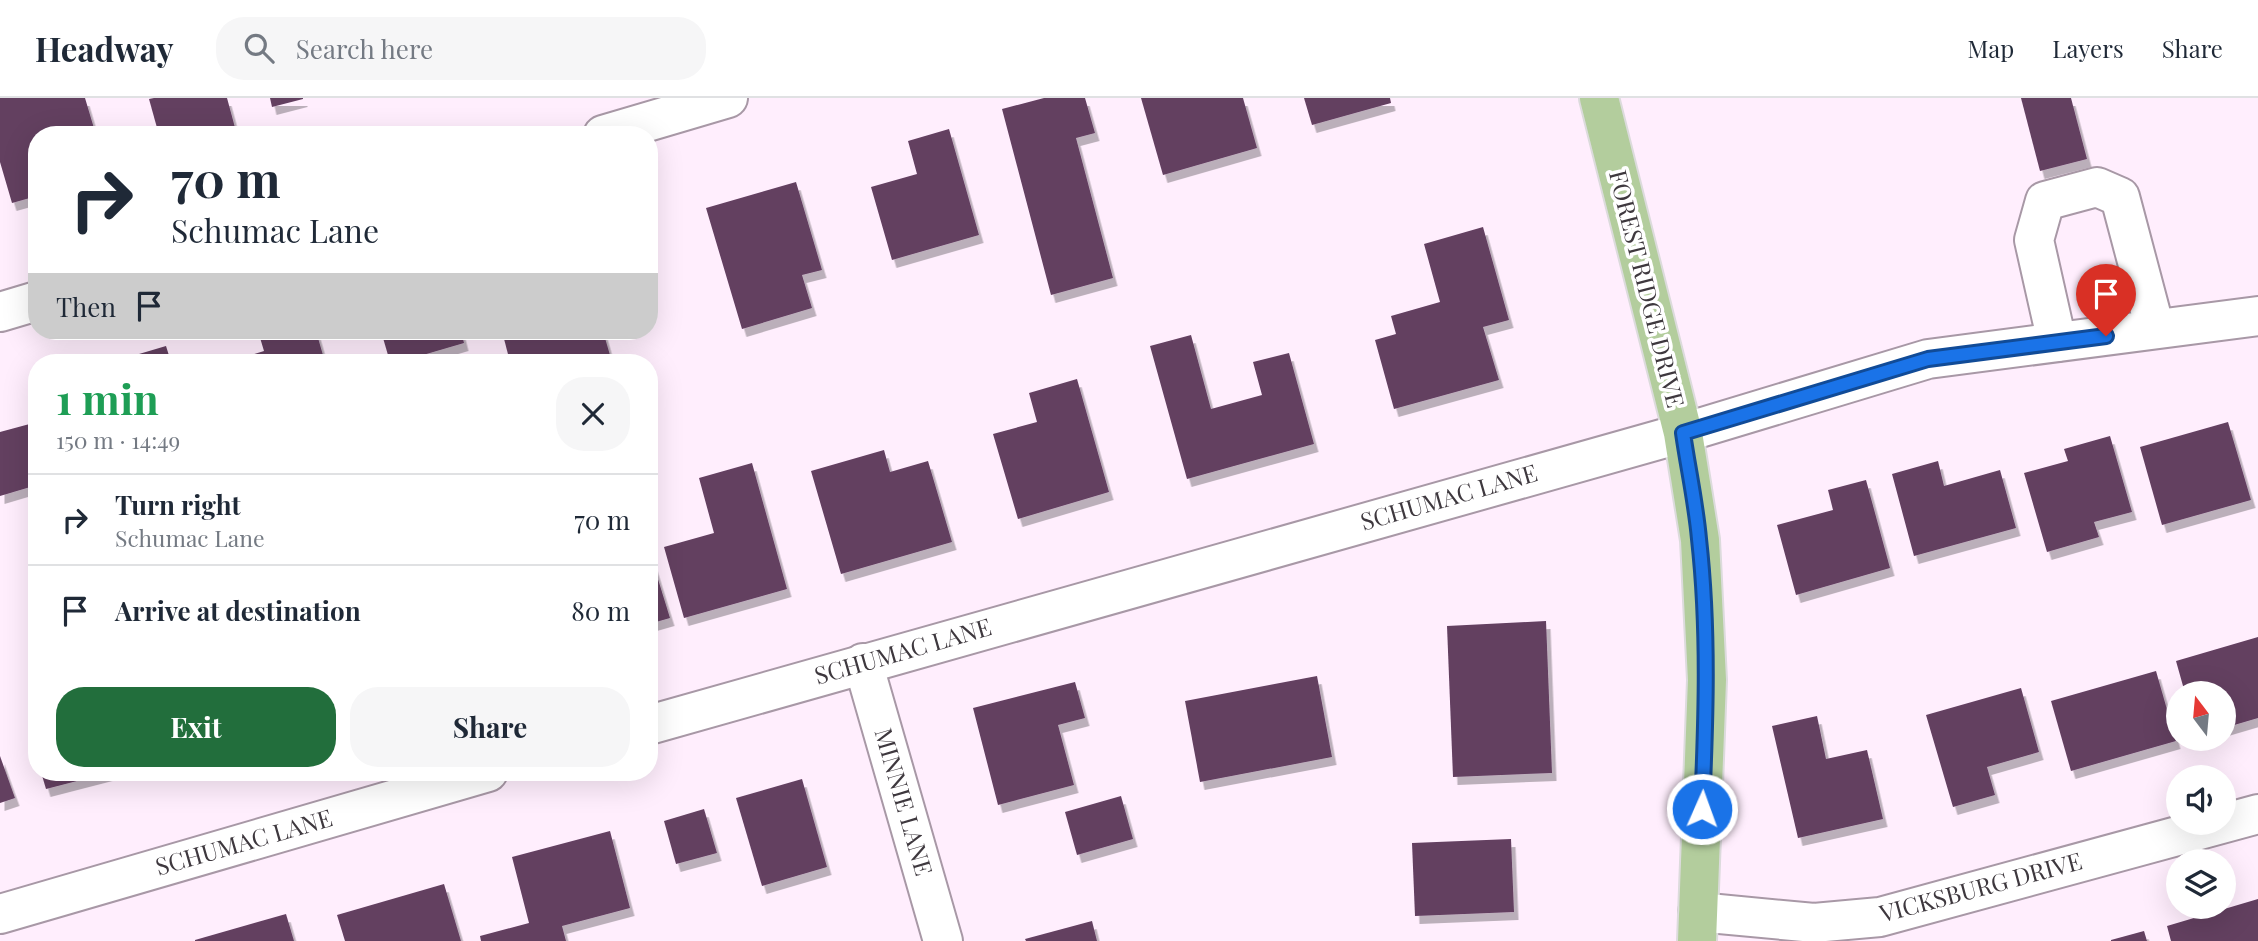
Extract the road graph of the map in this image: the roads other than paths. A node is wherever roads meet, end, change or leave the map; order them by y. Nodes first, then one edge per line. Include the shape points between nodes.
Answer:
1 (728, 98) edge
2 (1598, 98) edge
3 (633, 126) edge
4 (28, 304) edge
5 (0, 312) edge
6 (2258, 316) edge
7 (2155, 329) junction
8 (2057, 342) junction
9 (1683, 433) junction
10 (863, 663) junction
11 (658, 722) edge
12 (457, 781) edge
13 (2258, 814) edge
14 (0, 914) edge
15 (1697, 926) edge
16 (943, 941) edge

1 - 3 street
2 - 9 main road, FOREST RIDGE DRIVE
4 - 5 street
6 - 7 street, SCHUMAC LANE
7 - 8 street, SCHUMAC LANE
7 - 8 street via 2120,197 2097,187 2045,201 2034,240
8 - 9 street, SCHUMAC LANE via 1928,359
9 - 10 street, SCHUMAC LANE
9 - 15 main road, FOREST RIDGE DRIVE via 1700,540 1707,680
10 - 11 street, SCHUMAC LANE
10 - 16 street, MINNIE LANE
12 - 14 street, SCHUMAC LANE
13 - 15 street, VICKSBURG DRIVE via 1880,917

